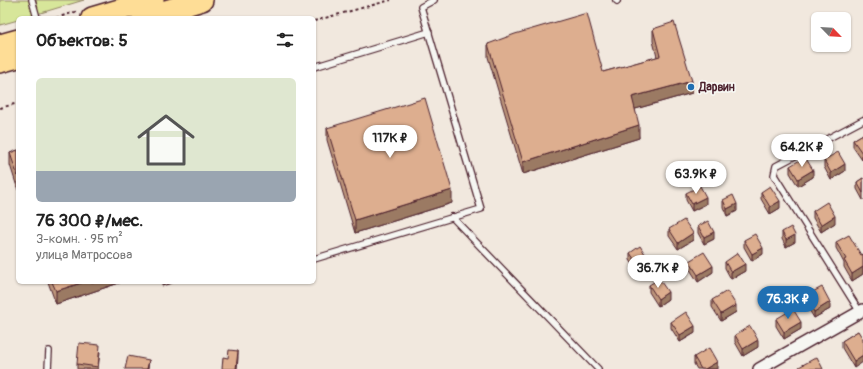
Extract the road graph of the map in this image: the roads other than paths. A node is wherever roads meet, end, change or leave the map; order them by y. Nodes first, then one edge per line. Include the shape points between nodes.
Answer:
1 (32, 0) edge
2 (152, 0) edge
3 (202, 0) edge
4 (434, 0) edge
5 (37, 16) edge
6 (99, 16) edge
7 (150, 16) edge
8 (429, 32) junction
9 (16, 41) edge
10 (0, 46) edge
11 (16, 58) edge
12 (0, 62) edge
13 (316, 66) edge
14 (863, 120) edge
15 (452, 217) junction
16 (316, 258) edge
17 (861, 311) edge
18 (49, 351) dead end
19 (48, 369) edge
20 (598, 369) edge
21 (759, 369) edge

1 - 5 lane
2 - 6 highway
3 - 7 highway
4 - 8 lane via 421,7
8 - 13 lane
8 - 15 lane via 481,209
9 - 10 highway
11 - 12 highway
14 - 17 lane via 776,166 774,175
15 - 16 lane
15 - 20 lane
17 - 21 street
18 - 19 lane

